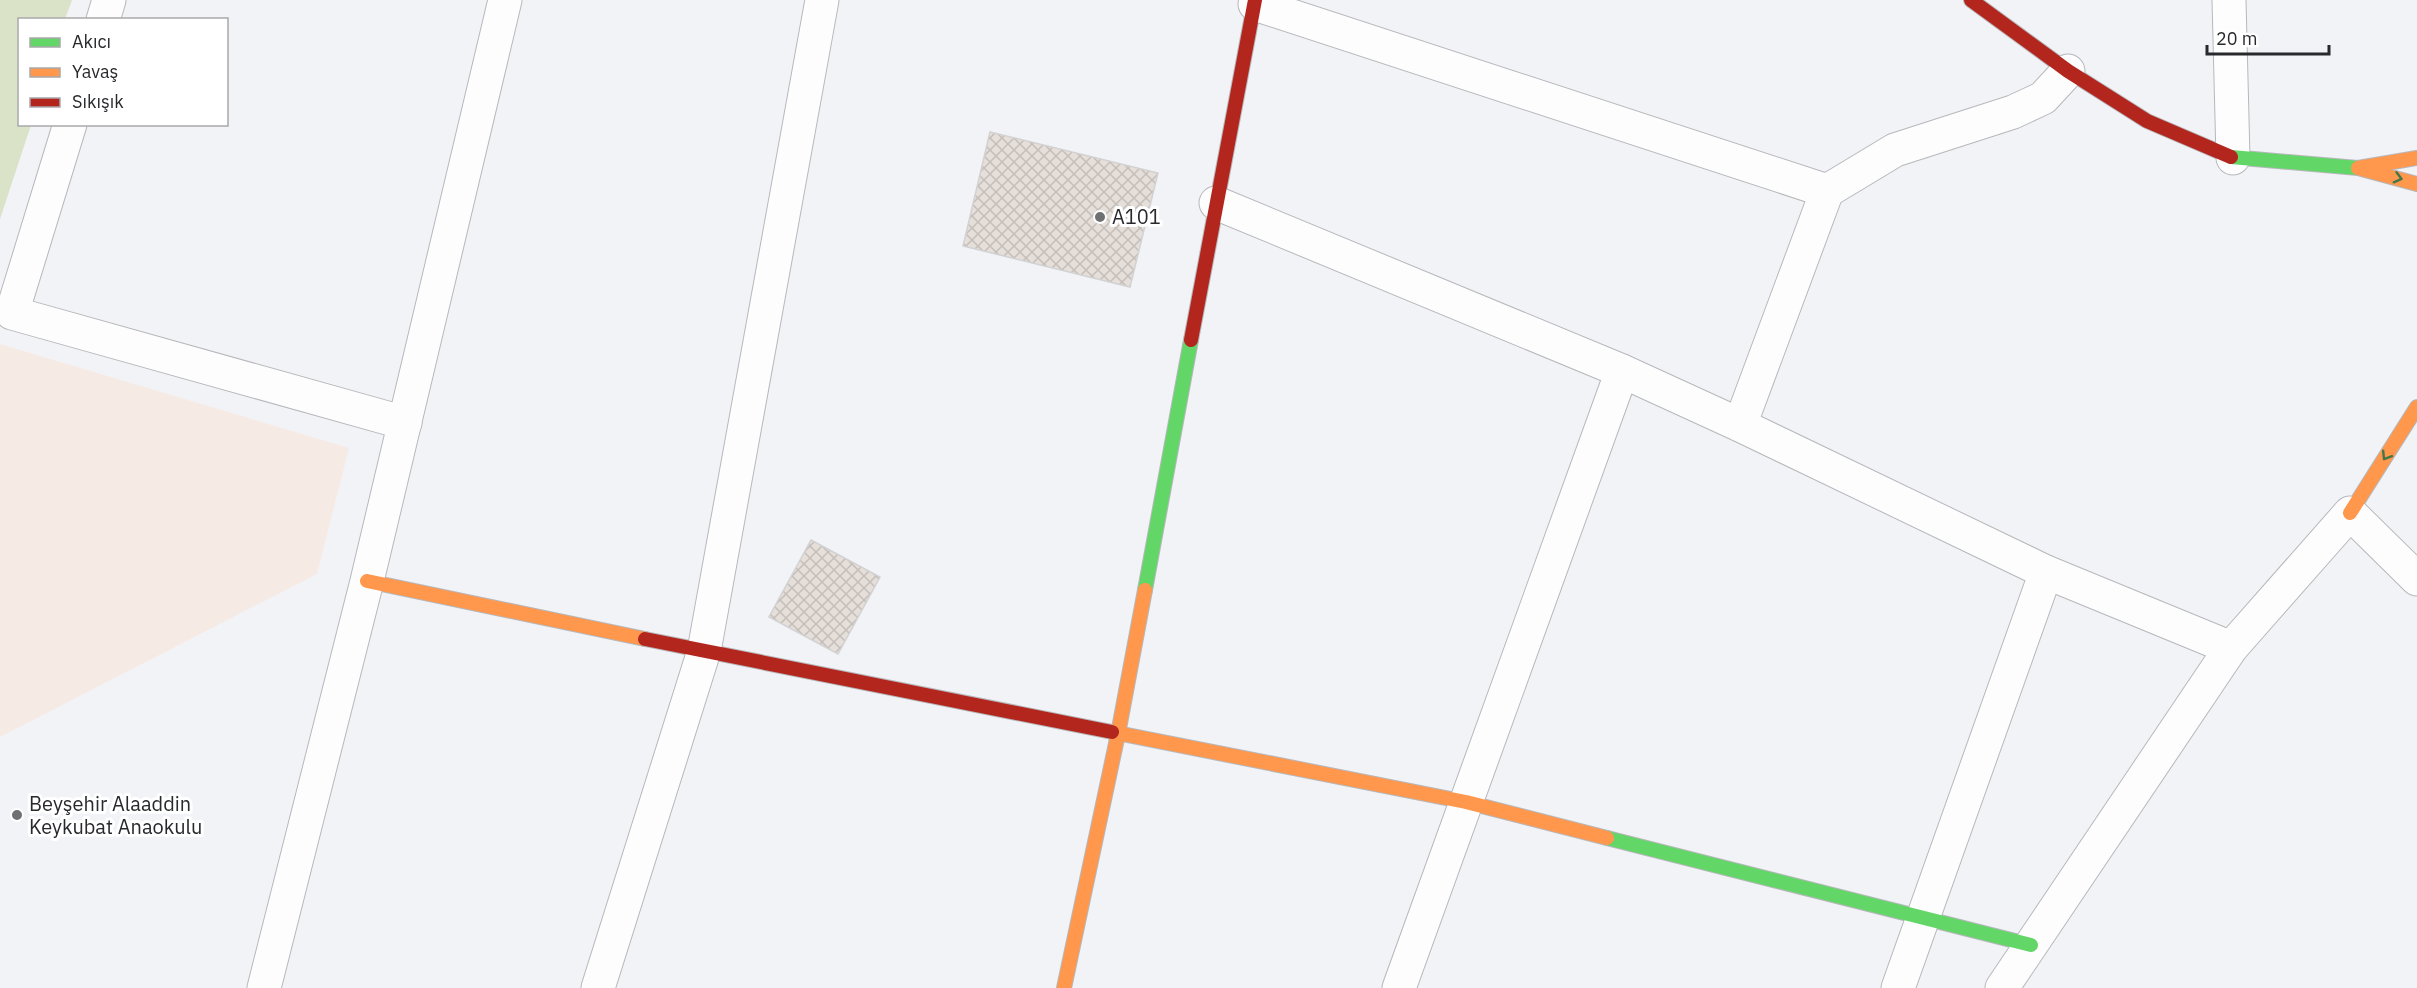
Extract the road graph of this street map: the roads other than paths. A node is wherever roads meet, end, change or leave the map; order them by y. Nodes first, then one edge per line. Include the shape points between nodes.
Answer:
1 (109, 0) edge
2 (505, 0) edge
3 (1971, 0) edge
4 (2229, 0) edge
5 (818, 1) edge
6 (1255, 2) edge
7 (104, 18) edge
8 (2068, 71) junction
9 (69, 126) edge
10 (2233, 158) junction
11 (2417, 158) edge
12 (2358, 168) junction
13 (2417, 184) edge
14 (1827, 191) junction
15 (1216, 203) junction
16 (1622, 372) junction
17 (2417, 407) edge
18 (405, 423) junction
19 (1740, 424) junction
20 (2392, 472) dead end
21 (2350, 513) junction
22 (2046, 572) junction
23 (2417, 579) edge
24 (367, 582) junction
25 (2231, 648) junction
26 (704, 651) junction
27 (1118, 734) junction
28 (1466, 802) junction
29 (1923, 918) junction
30 (2031, 945) junction
31 (264, 988) edge
32 (598, 988) edge
33 (1064, 988) edge
34 (1399, 988) edge
35 (1898, 988) edge
36 (2002, 988) edge

1 - 7 street
2 - 18 street
3 - 8 street
4 - 10 street
5 - 26 street
6 - 14 street
6 - 15 street
8 - 10 street via 2147,121
8 - 14 street via 2043,98 2013,112 1895,150
9 - 18 street via 12,313
10 - 12 street
11 - 12 street
12 -> 13 street
14 - 19 street
15 - 16 street
15 - 27 street
16 - 19 street
16 - 28 street
17 -> 21 street
18 - 24 street
19 - 22 street
20 - 21 street
21 - 23 street
21 - 25 street
22 - 25 street
22 - 29 street
24 - 26 street
24 - 31 street
25 - 30 street
26 - 27 street
26 - 32 street
27 - 28 street
27 - 33 street
28 - 29 street
28 - 34 street
29 - 30 street
29 - 35 street
30 - 36 street

